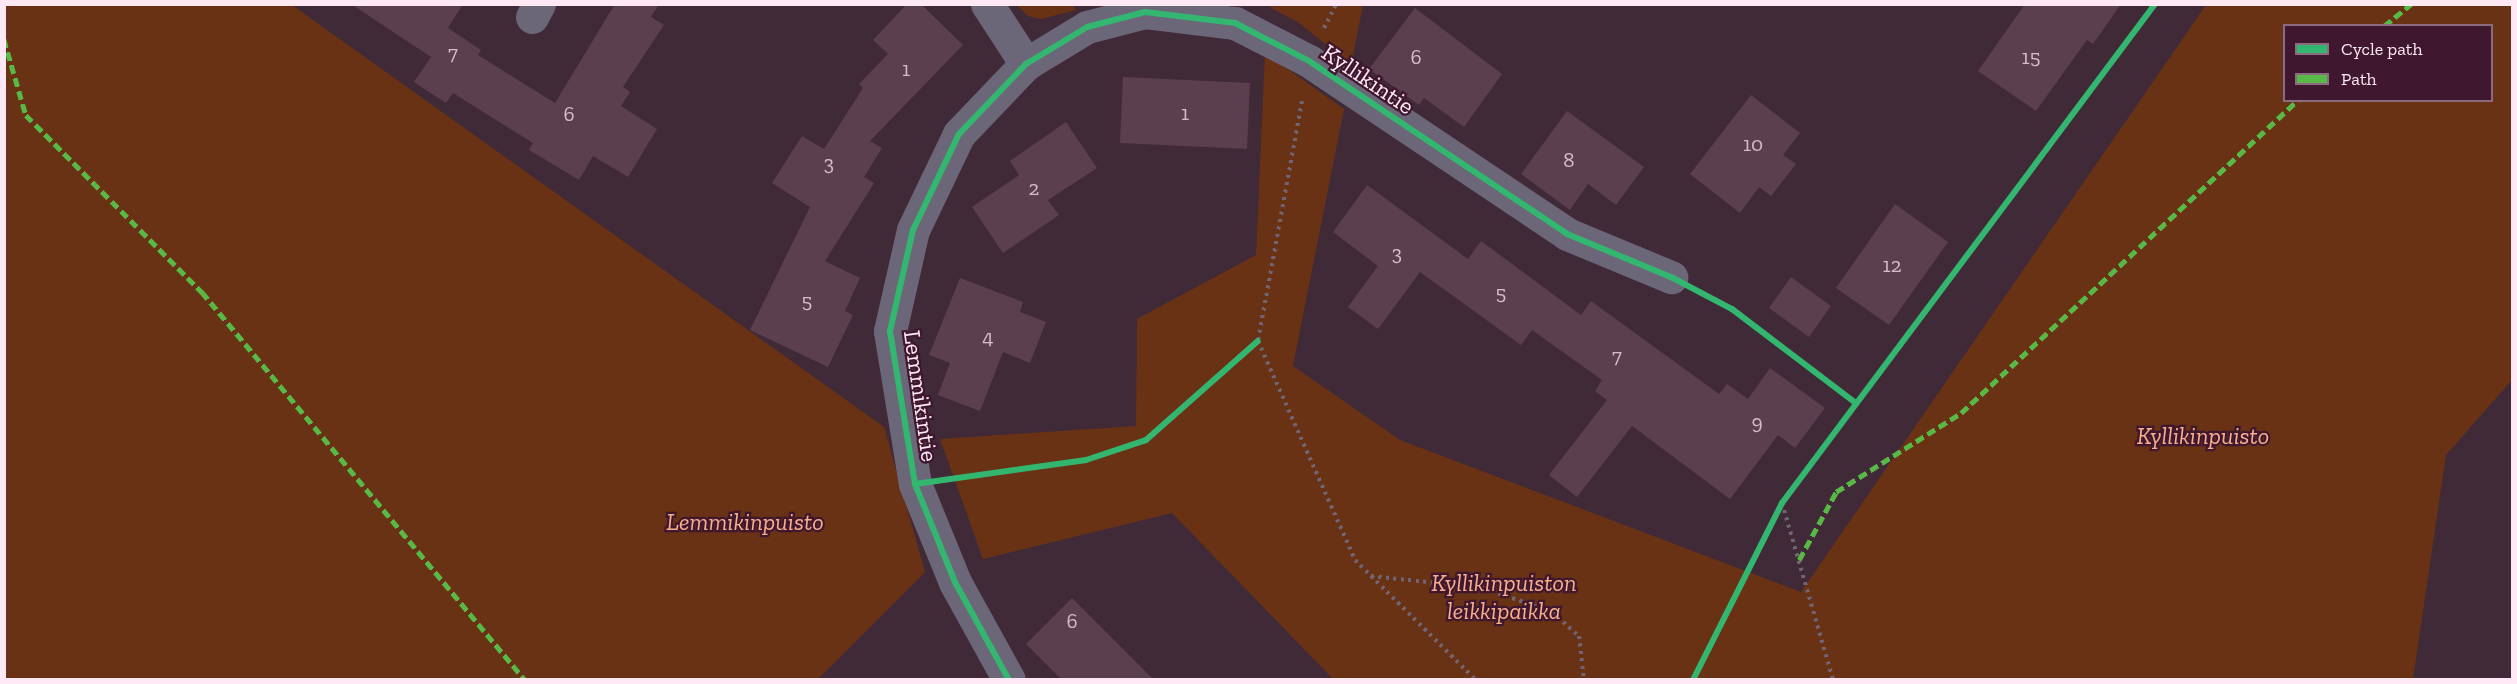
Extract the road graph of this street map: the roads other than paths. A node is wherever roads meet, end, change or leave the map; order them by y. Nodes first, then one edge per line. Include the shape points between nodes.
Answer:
1 (987, 4) edge
2 (1026, 64) junction
3 (1671, 277) dead end
4 (1009, 680) edge

1 - 2 street
2 - 3 street, Kyllikintie via 1087,27 1145,12 1235,23 1309,61 1567,234
2 - 4 street, Lemmikintie via 959,134 913,230 890,331 915,484 955,582

